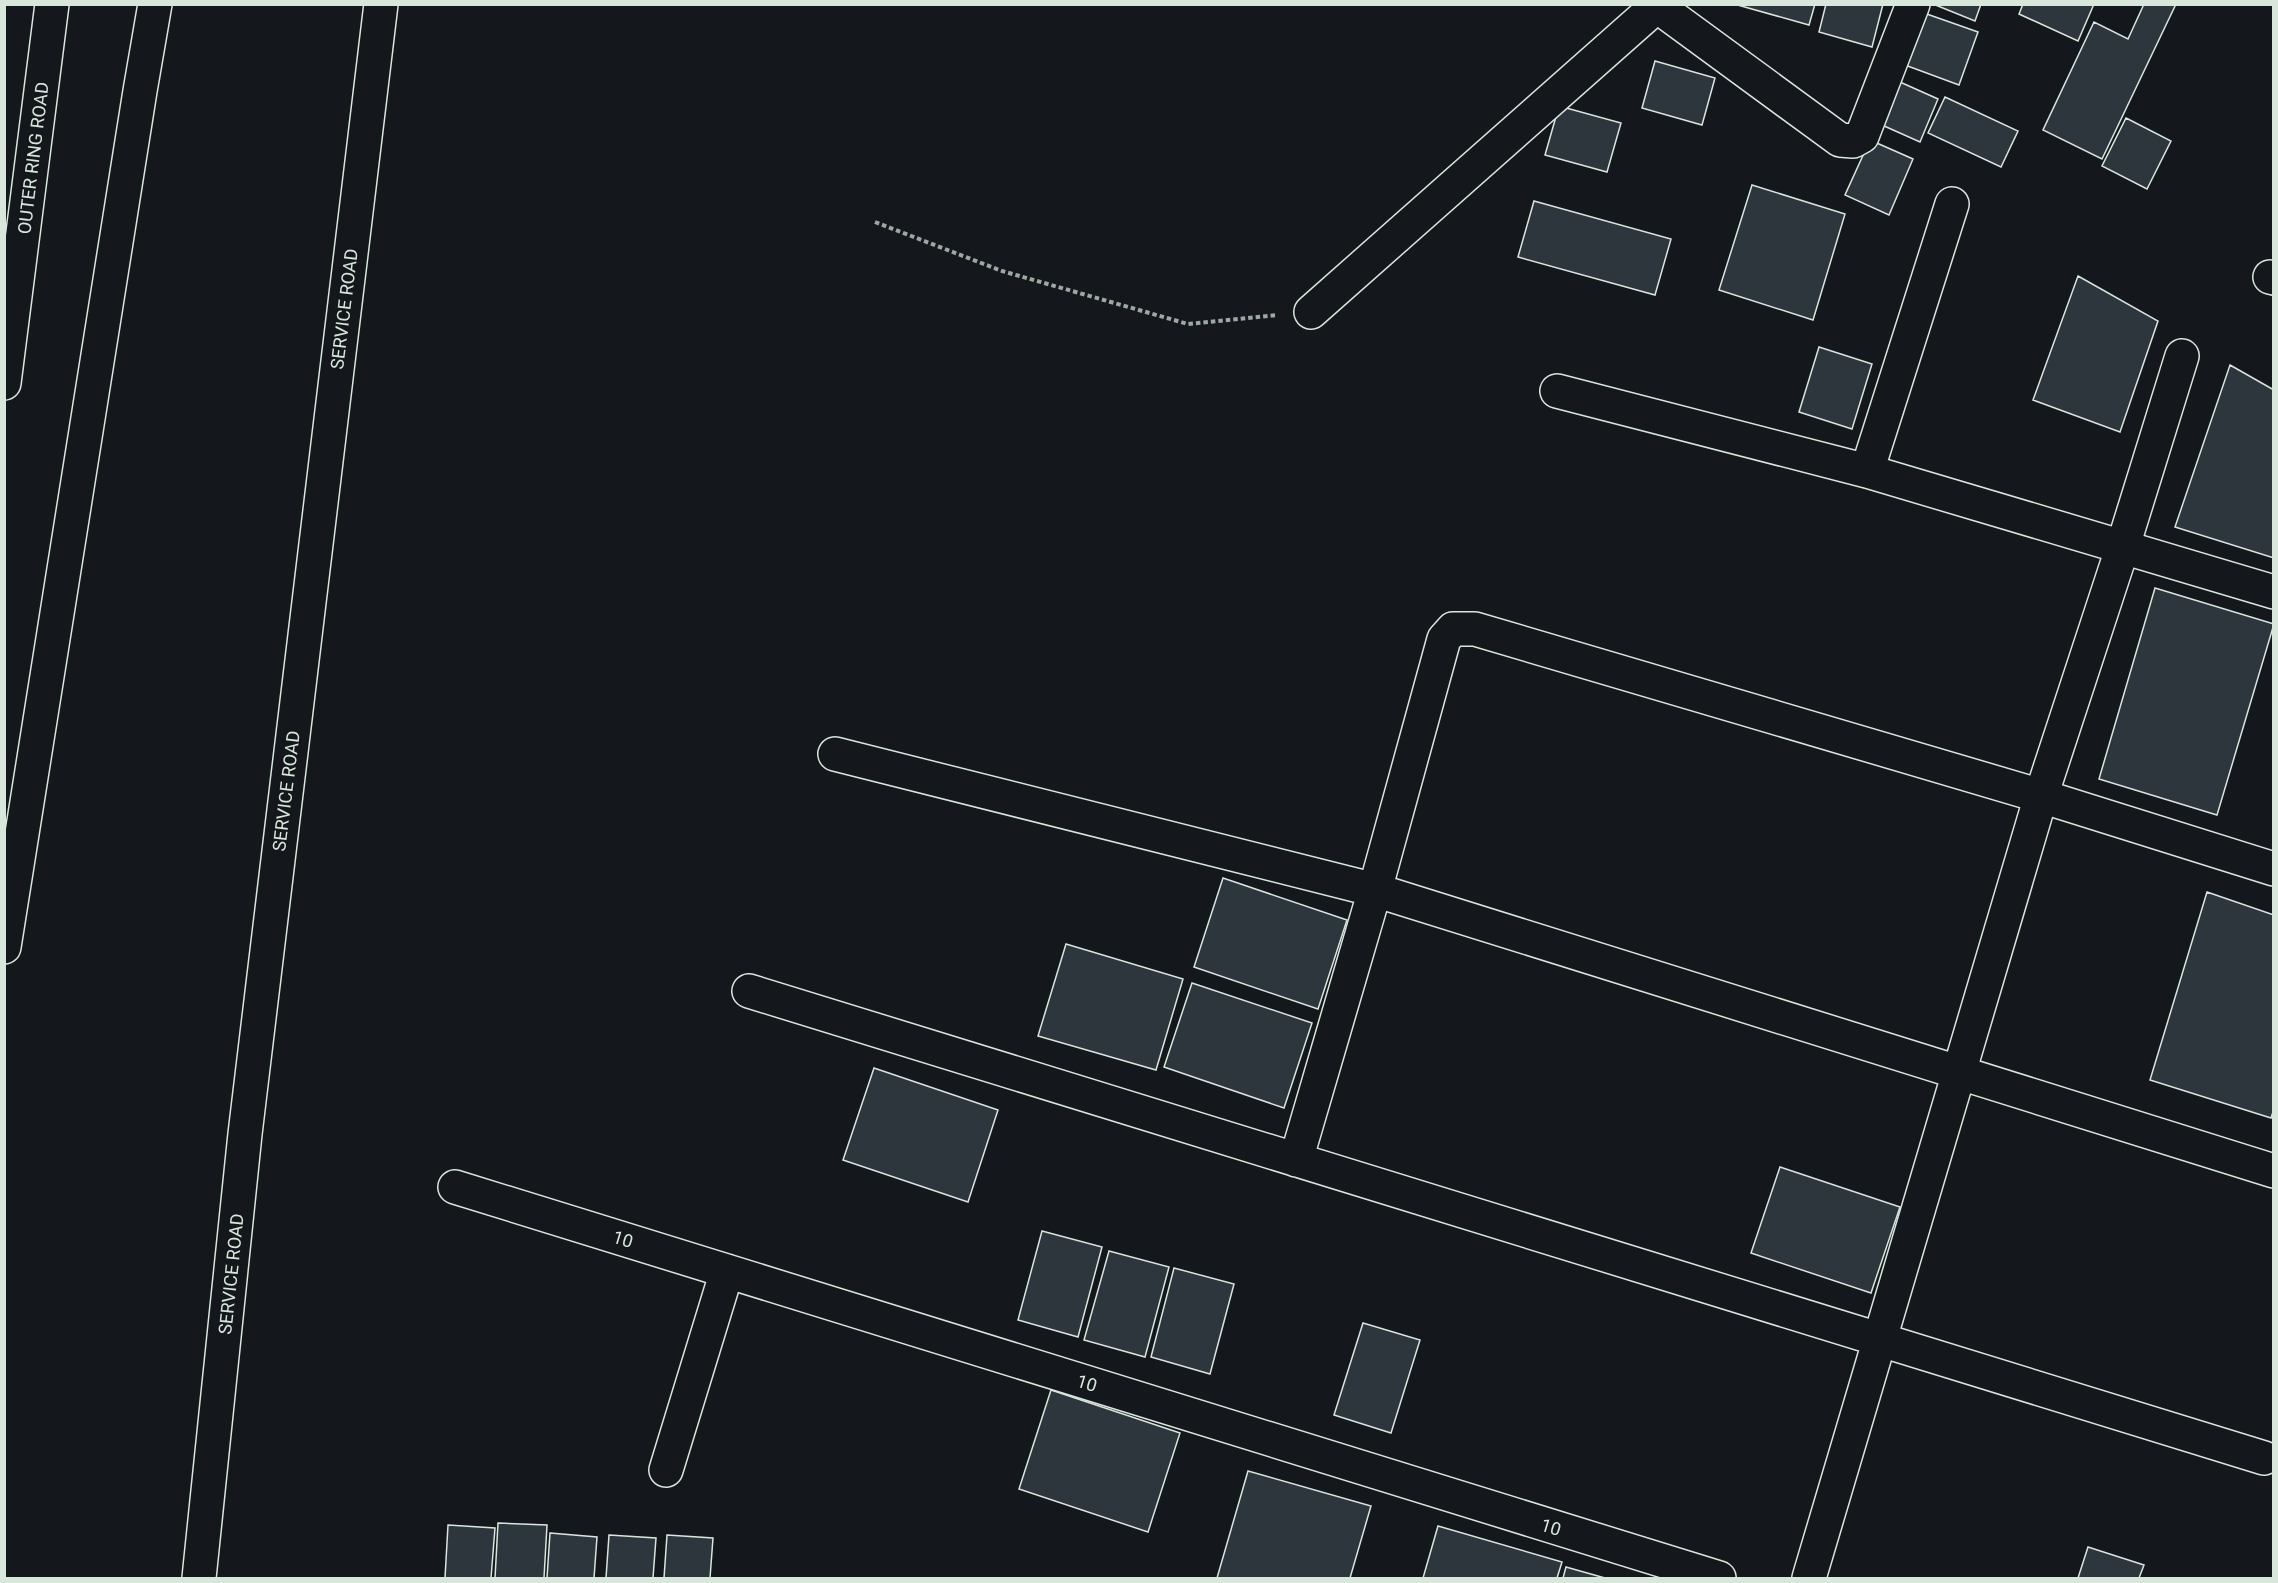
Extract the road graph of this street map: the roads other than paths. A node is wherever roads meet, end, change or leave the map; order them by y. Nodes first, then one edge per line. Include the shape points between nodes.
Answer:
1 (52, 4) edge
2 (155, 4) edge
3 (381, 4) edge
4 (1913, 4) edge
5 (1658, 5) edge
6 (1952, 204) dead end
7 (1311, 312) road end
8 (2182, 356) dead end
9 (4, 383) edge
10 (1557, 391) dead end
11 (1867, 471) junction
12 (2123, 546) junction
13 (2274, 592) edge
14 (835, 754) dead end
15 (2041, 796) junction
16 (2274, 869) edge
17 (1375, 890) junction
18 (4, 946) edge
19 (749, 991) dead end
20 (1958, 1073) junction
21 (1296, 1160) junction
22 (2274, 1171) edge
23 (455, 1187) dead end
24 (727, 1271) junction
25 (1880, 1339) junction
26 (2264, 1458) dead end
27 (666, 1470) dead end
28 (199, 1578) edge
29 (1719, 1578) edge
30 (1809, 1578) edge

1 - 9 main road, OUTER RING ROAD
2 - 18 main road
3 - 28 main road, SERVICE ROAD via 245,1134
4 - 5 main road via 1862,136 1853,141 1840,140
5 - 7 main road
6 - 11 main road
8 - 12 main road
10 - 11 main road
11 - 12 main road
12 - 13 main road
12 - 15 main road
14 - 17 main road
15 - 16 main road
15 - 17 main road via 1475,628 1453,629 1444,639
15 - 20 main road
17 - 20 main road
17 - 21 main road
19 - 21 main road
20 - 22 main road
20 - 25 main road
21 - 25 main road
23 - 24 main road, 10
24 - 27 main road
24 - 29 main road, 10
25 - 26 main road
25 - 30 main road

